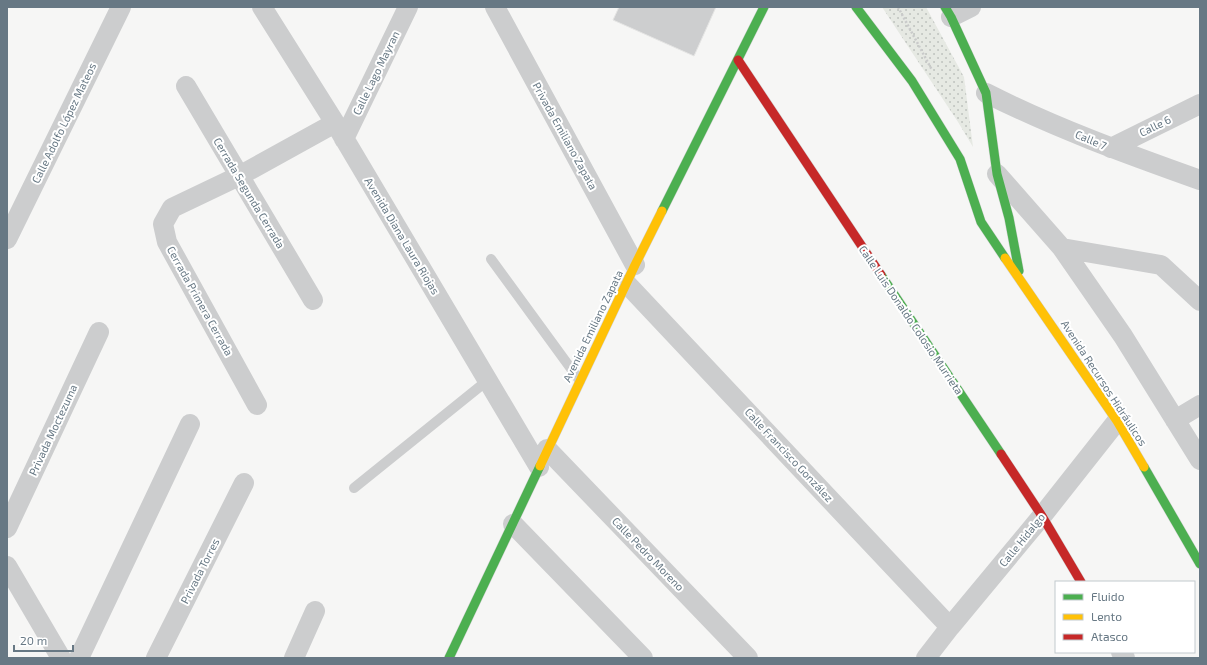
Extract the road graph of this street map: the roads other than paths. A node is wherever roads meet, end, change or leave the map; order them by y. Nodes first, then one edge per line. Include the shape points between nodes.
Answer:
1 (122, 7) edge
2 (262, 7) edge
3 (408, 7) edge
4 (495, 7) edge
5 (764, 7) edge
6 (856, 7) edge
7 (971, 7) edge
8 (948, 12) edge
9 (738, 60) junction
10 (186, 86) dead end
11 (986, 93) junction
12 (1200, 104) edge
13 (339, 131) junction
14 (1111, 148) junction
15 (997, 174) junction
16 (239, 176) junction
17 (1200, 180) edge
18 (7, 239) edge
19 (1062, 248) junction
20 (491, 259) dead end
21 (635, 265) junction
22 (1021, 280) junction
23 (627, 284) junction
24 (313, 300) dead end
25 (1200, 301) edge
26 (99, 332) dead end
27 (488, 380) junction
28 (580, 381) junction
29 (257, 405) dead end
30 (1200, 405) edge
31 (1175, 420) junction
32 (1117, 421) junction
33 (190, 424) dead end
34 (543, 458) junction
35 (1200, 460) edge
36 (244, 484) dead end
37 (354, 488) dead end
38 (1042, 516) junction
39 (513, 524) junction
40 (7, 528) edge
41 (1200, 562) edge
42 (7, 566) edge
43 (1080, 581) edge
44 (315, 612) dead end
45 (950, 627) junction
46 (61, 658) edge
47 (80, 658) edge
48 (156, 658) edge
49 (294, 658) edge
50 (449, 658) edge
51 (643, 658) edge
52 (748, 658) edge
53 (926, 658) edge

1 - 18 street, Calle Adolfo López Mateos
2 - 13 street, Avenida Diana Laura Riojas
3 - 13 street, Calle Lago Mayran
4 - 21 street, Privada Emiliano Zapata
5 - 9 street, Avenida Emiliano Zapata
6 - 22 street, Avenida Recursos Hidráulicos via 912,81 960,159 981,222
7 - 8 street
8 - 11 street, Avenida Recursos Hidráulicos
9 - 21 street, Avenida Emiliano Zapata
9 - 38 street, Calle Luis Donaldo Colosio Murrieta
10 - 16 street, Cerrada Segunda Cerrada
11 - 14 street, Calle 7 via 1019,110
11 - 15 street, Avenida Recursos Hidráulicos
12 - 14 street, Calle 6
13 - 16 street, Cerrada Primera Cerrada
13 - 27 street, Avenida Diana Laura Riojas
14 - 17 street, Calle 7
15 - 19 street
15 - 22 street, Avenida Recursos Hidráulicos
16 - 24 street, Cerrada Segunda Cerrada
16 - 29 street, Cerrada Primera Cerrada via 172,208 163,224 167,242
19 - 25 street via 1161,265
19 - 31 street via 1123,336
20 - 28 lane
21 - 23 street, Avenida Emiliano Zapata
22 - 32 street, Avenida Recursos Hidráulicos
23 - 28 street, Avenida Emiliano Zapata
23 - 45 street, Calle Francisco González
26 - 40 street, Privada Moctezuma
27 - 34 street, Avenida Diana Laura Riojas
27 - 37 lane
28 - 34 street, Avenida Emiliano Zapata
30 - 31 street
31 - 35 street
32 - 38 street, Calle Hidalgo
32 - 41 street, Avenida Recursos Hidráulicos
33 - 47 street
34 - 39 street, Avenida Emiliano Zapata
34 - 52 street, Calle Pedro Moreno
36 - 48 street, Privada Torres
38 - 43 street, Calle Luis Donaldo Colosio Murrieta
38 - 45 street, Calle Hidalgo
39 - 50 street, Avenida Emiliano Zapata
39 - 51 street
42 - 46 street
44 - 49 street
45 - 53 street, Calle Hidalgo

